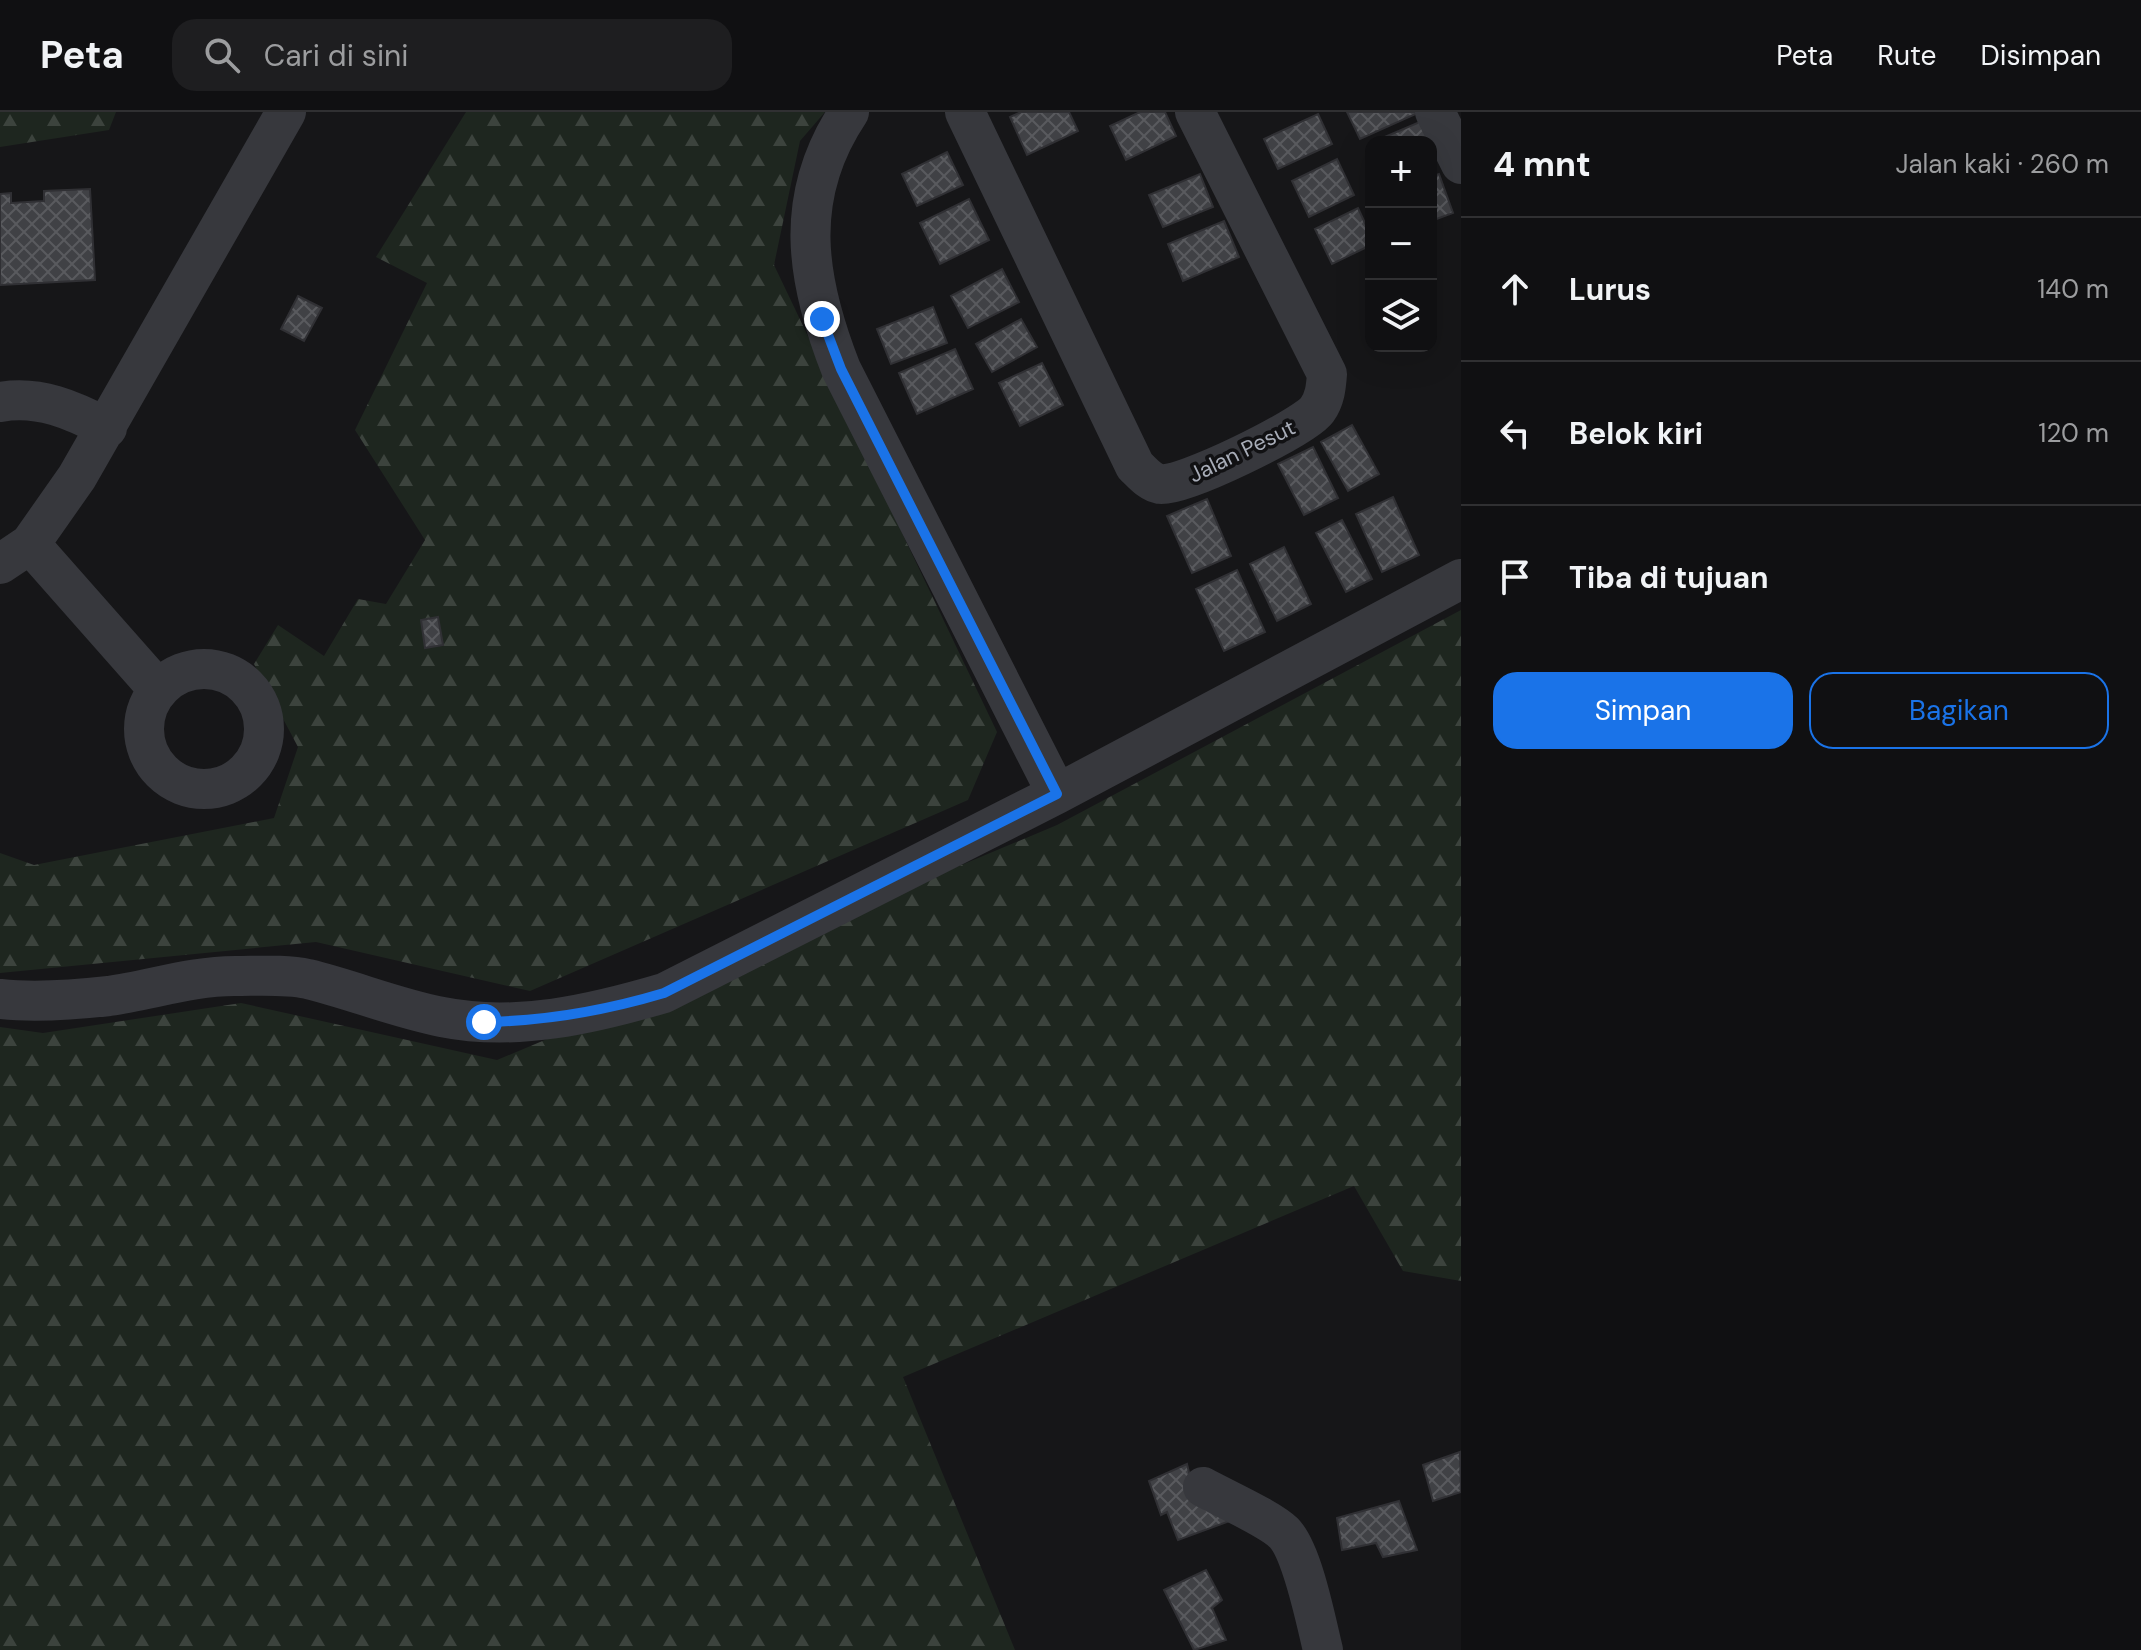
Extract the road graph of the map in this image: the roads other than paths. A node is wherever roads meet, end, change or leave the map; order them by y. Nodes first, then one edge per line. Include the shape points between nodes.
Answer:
1 (286, 112) edge
2 (849, 112) edge
3 (965, 112) edge
4 (1195, 112) edge
5 (1435, 112) edge
6 (1461, 164) edge
7 (0, 402) edge
8 (107, 428) junction
9 (15, 554) edge
10 (1461, 579) edge
11 (158, 689) dead end
12 (1057, 794) junction
13 (0, 999) edge
14 (1203, 1487) dead end
15 (1323, 1650) edge

1 - 8 street
2 - 12 street via 820,171 810,222 811,265 822,319 841,369
3 - 4 street, Jalan Pesut via 1135,466 1162,485 1197,476 1301,423 1317,411 1326,393 1327,374
5 - 6 street
7 - 8 street via 41,401
8 - 9 street via 77,477
9 - 11 street
10 - 12 street
12 - 13 street via 664,993 625,1005 531,1021 484,1022 391,1006 305,979 230,976 110,996
14 - 15 street via 1284,1533 1313,1607

